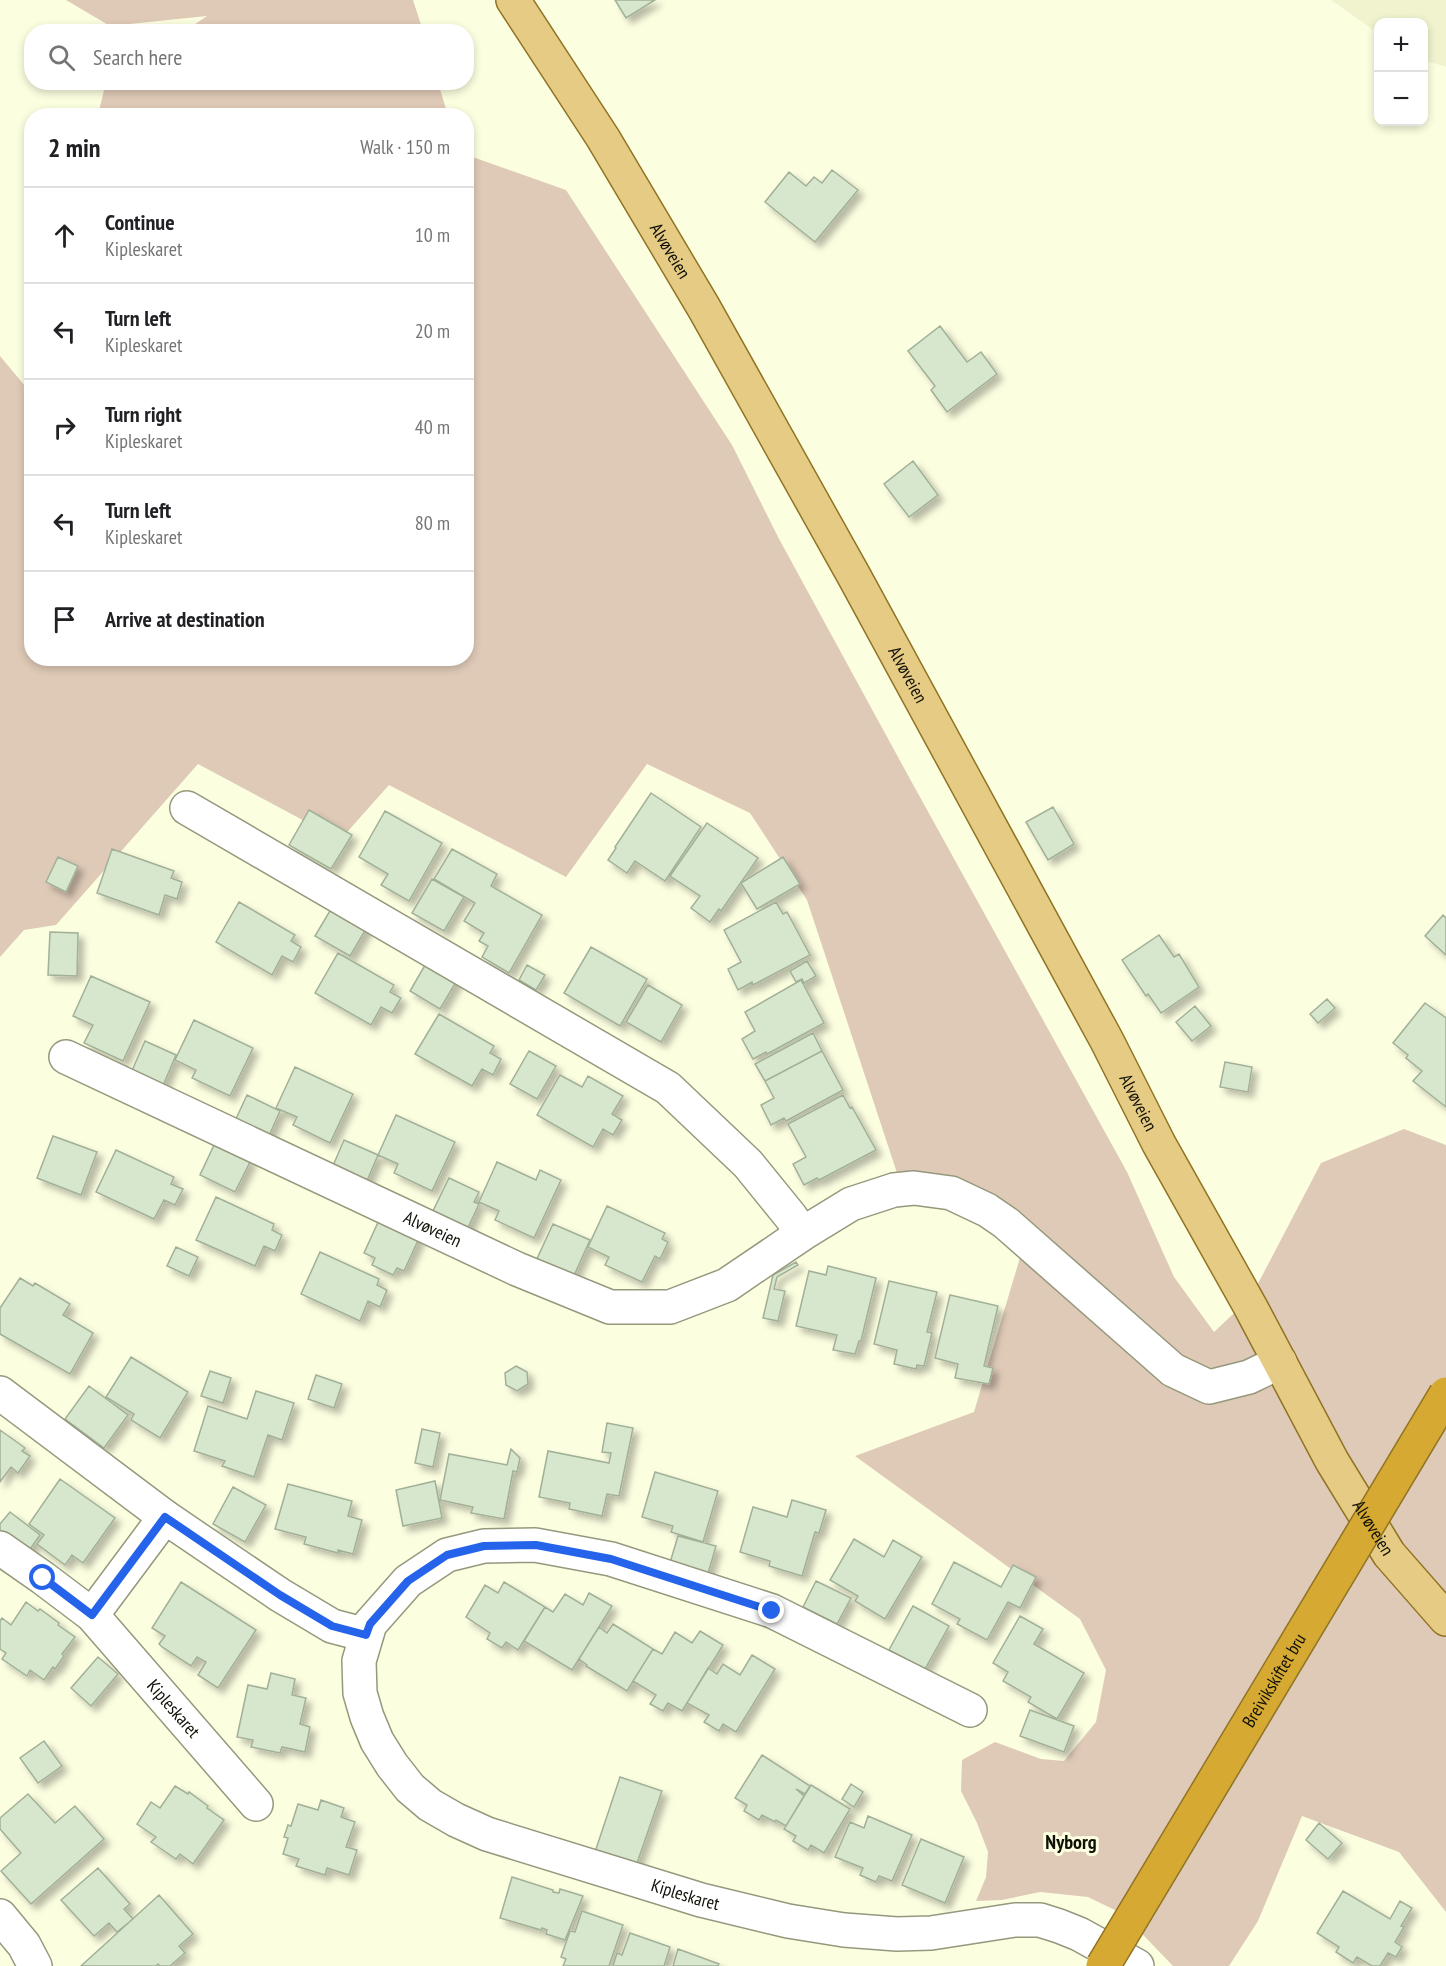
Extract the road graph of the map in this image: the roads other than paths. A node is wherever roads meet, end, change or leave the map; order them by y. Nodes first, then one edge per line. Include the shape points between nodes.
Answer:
1 (525, 4) edge
2 (187, 808) dead end
3 (66, 1057) dead end
4 (802, 1234) junction
5 (1280, 1362) junction
6 (0, 1393) edge
7 (1446, 1394) edge
8 (165, 1517) junction
9 (0, 1548) edge
10 (92, 1615) junction
11 (1446, 1619) edge
12 (366, 1635) junction
13 (970, 1710) dead end
14 (256, 1804) dead end
15 (0, 1916) edge
16 (35, 1966) edge
17 (1103, 1966) edge
18 (1137, 1966) edge

1 - 5 main road, Alvøveien via 705,308 860,586
2 - 4 street via 668,1088 748,1164
3 - 4 street, Alvøveien via 518,1269 610,1307 670,1307 727,1285
4 - 5 street, Alvøveien via 851,1204 894,1190 914,1188 951,1193 1006,1223 1173,1370 1209,1388 1249,1377
5 - 11 main road, Alvøveien via 1332,1461 1389,1554
6 - 8 street
7 - 17 highway, Breivikskiftet bru, bridge
8 - 10 street
8 - 12 street via 332,1626
9 - 10 street, Kipleskaret
10 - 14 street, Kipleskaret
12 - 13 street, Kipleskaret via 370,1624 408,1581 447,1555 484,1546 536,1545 611,1559 772,1611
12 - 18 street, Kipleskaret via 359,1661 360,1693 377,1741 410,1788 430,1805 487,1834 700,1900 844,1930 931,1933 1040,1920 1078,1934
15 - 16 street

